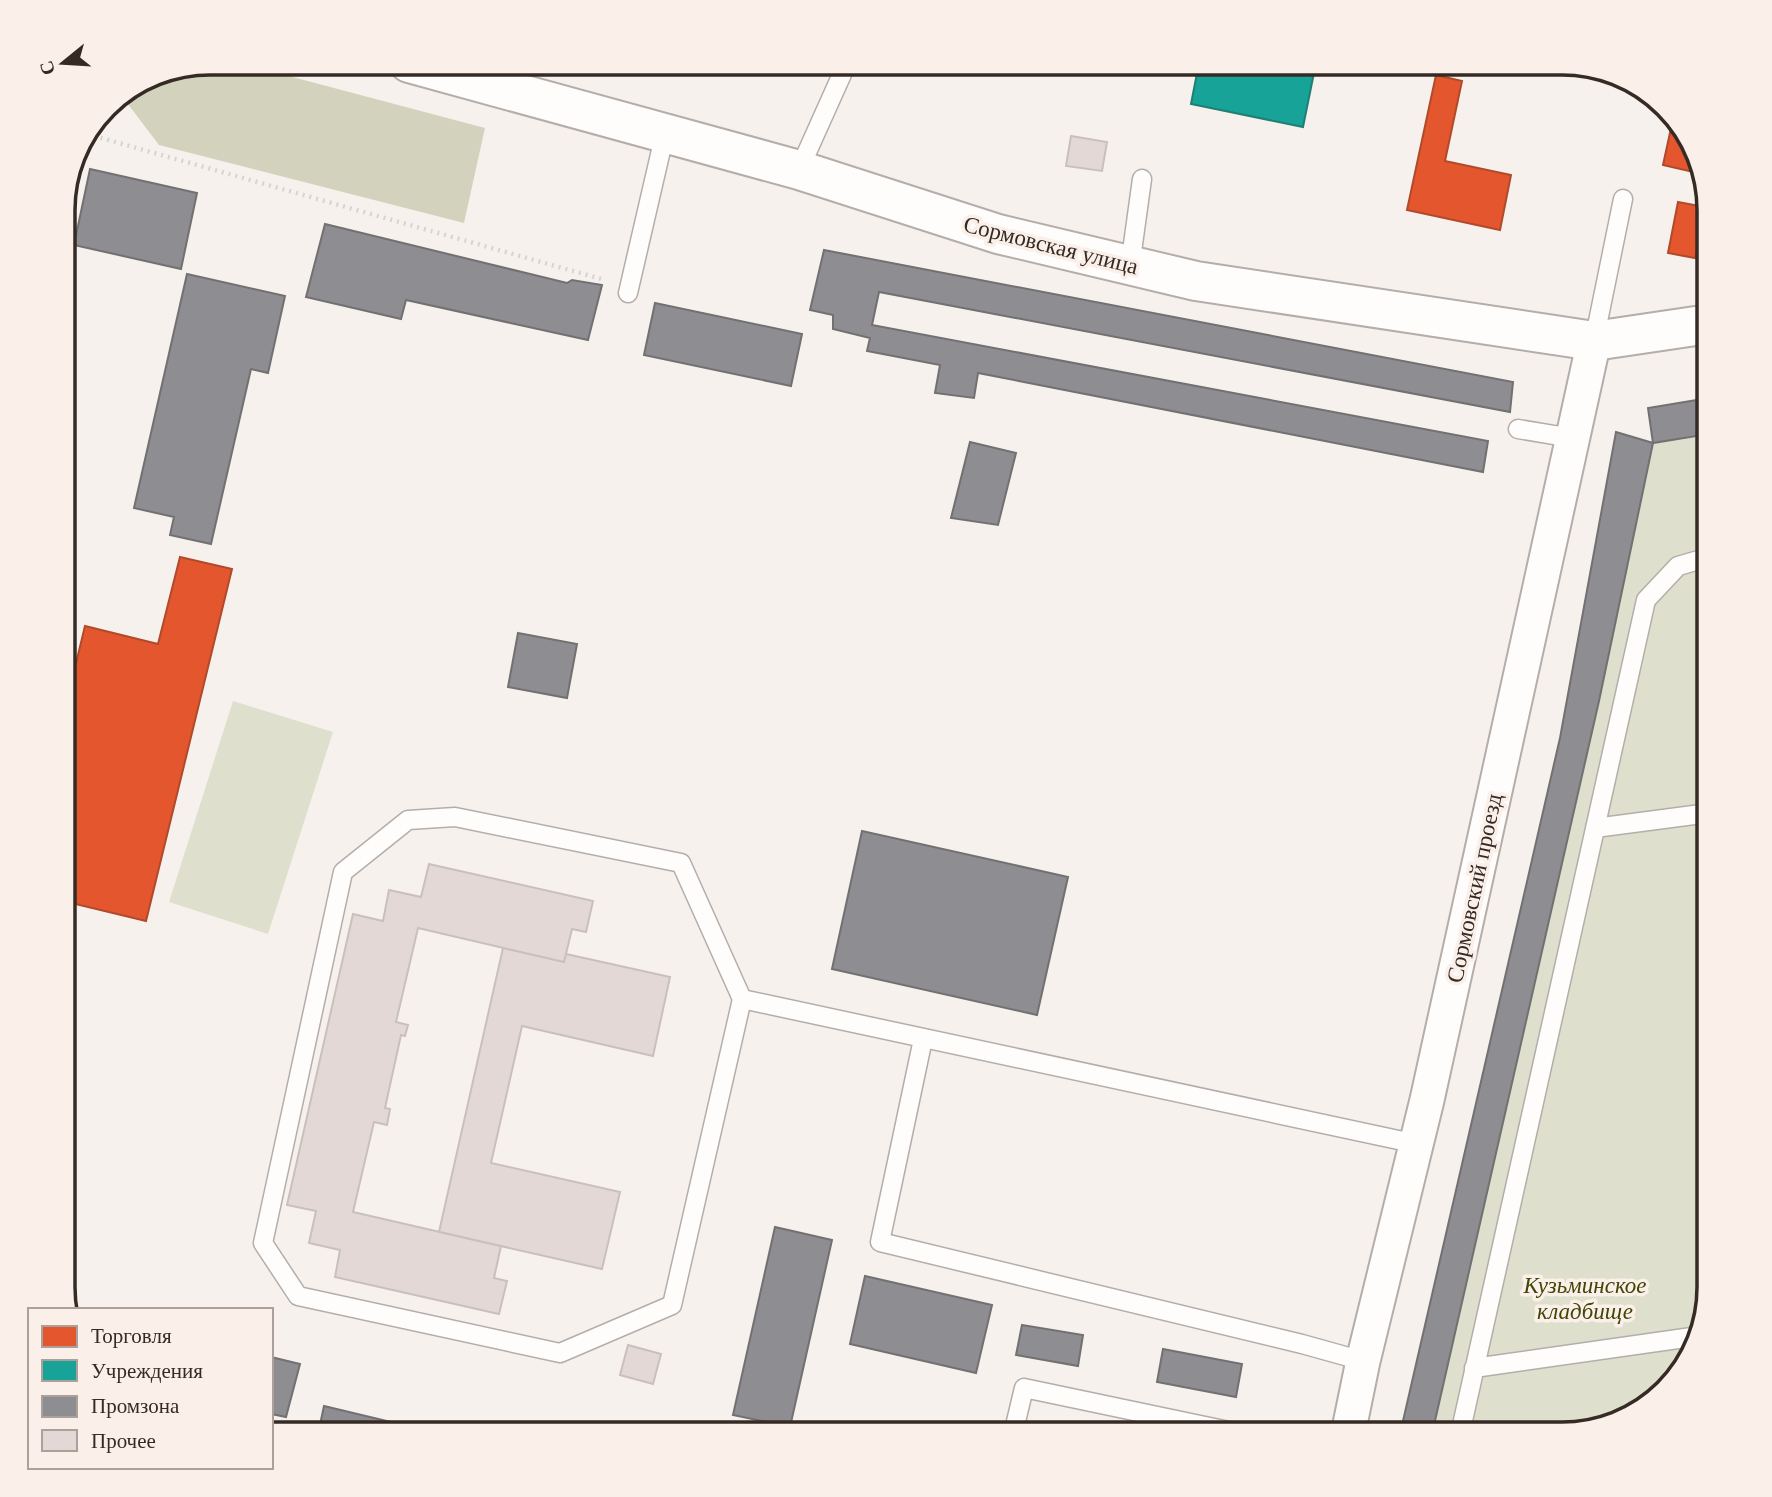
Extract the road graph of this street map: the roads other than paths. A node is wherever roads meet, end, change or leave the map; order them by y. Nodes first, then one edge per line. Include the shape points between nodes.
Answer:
1 (453, 75) edge
2 (842, 75) edge
3 (665, 133) junction
4 (799, 170) junction
5 (1142, 178) dead end
6 (1623, 199) dead end
7 (1130, 266) junction
8 (629, 290) road end
9 (1697, 326) edge
10 (1594, 341) junction
11 (1518, 429) dead end
12 (1572, 438) junction
13 (1697, 560) edge
14 (1697, 815) edge
15 (1595, 828) junction
16 (742, 999) junction
17 (923, 1039) junction
18 (1417, 1144) junction
19 (1687, 1338) edge
20 (1363, 1361) junction
21 (1474, 1368) junction
22 (1016, 1422) edge
23 (1186, 1422) edge
24 (1350, 1422) edge
25 (1463, 1422) edge

1 - 3 street, Сормовская улица
2 - 4 lane
3 - 4 street, Сормовская улица
3 - 8 lane
4 - 7 street, Сормовская улица via 998,234
5 - 7 lane
6 - 10 lane
7 - 10 street, Сормовская улица via 1196,281
9 - 10 street, Сормовская улица
10 - 12 street, Сормовский проезд
11 - 12 lane
12 - 18 street, Сормовский проезд
13 - 15 lane via 1678,566 1646,600
14 - 15 lane
15 - 21 lane
16 - 16 lane via 681,863 455,817 408,821 343,872 262,1243 298,1296 560,1353 672,1305
16 - 17 lane
17 - 18 lane
17 - 20 lane via 880,1242
18 - 20 street, Сормовский проезд
19 - 21 lane
20 - 24 street, Сормовский проезд
21 - 25 lane
22 - 23 lane via 1024,1388

